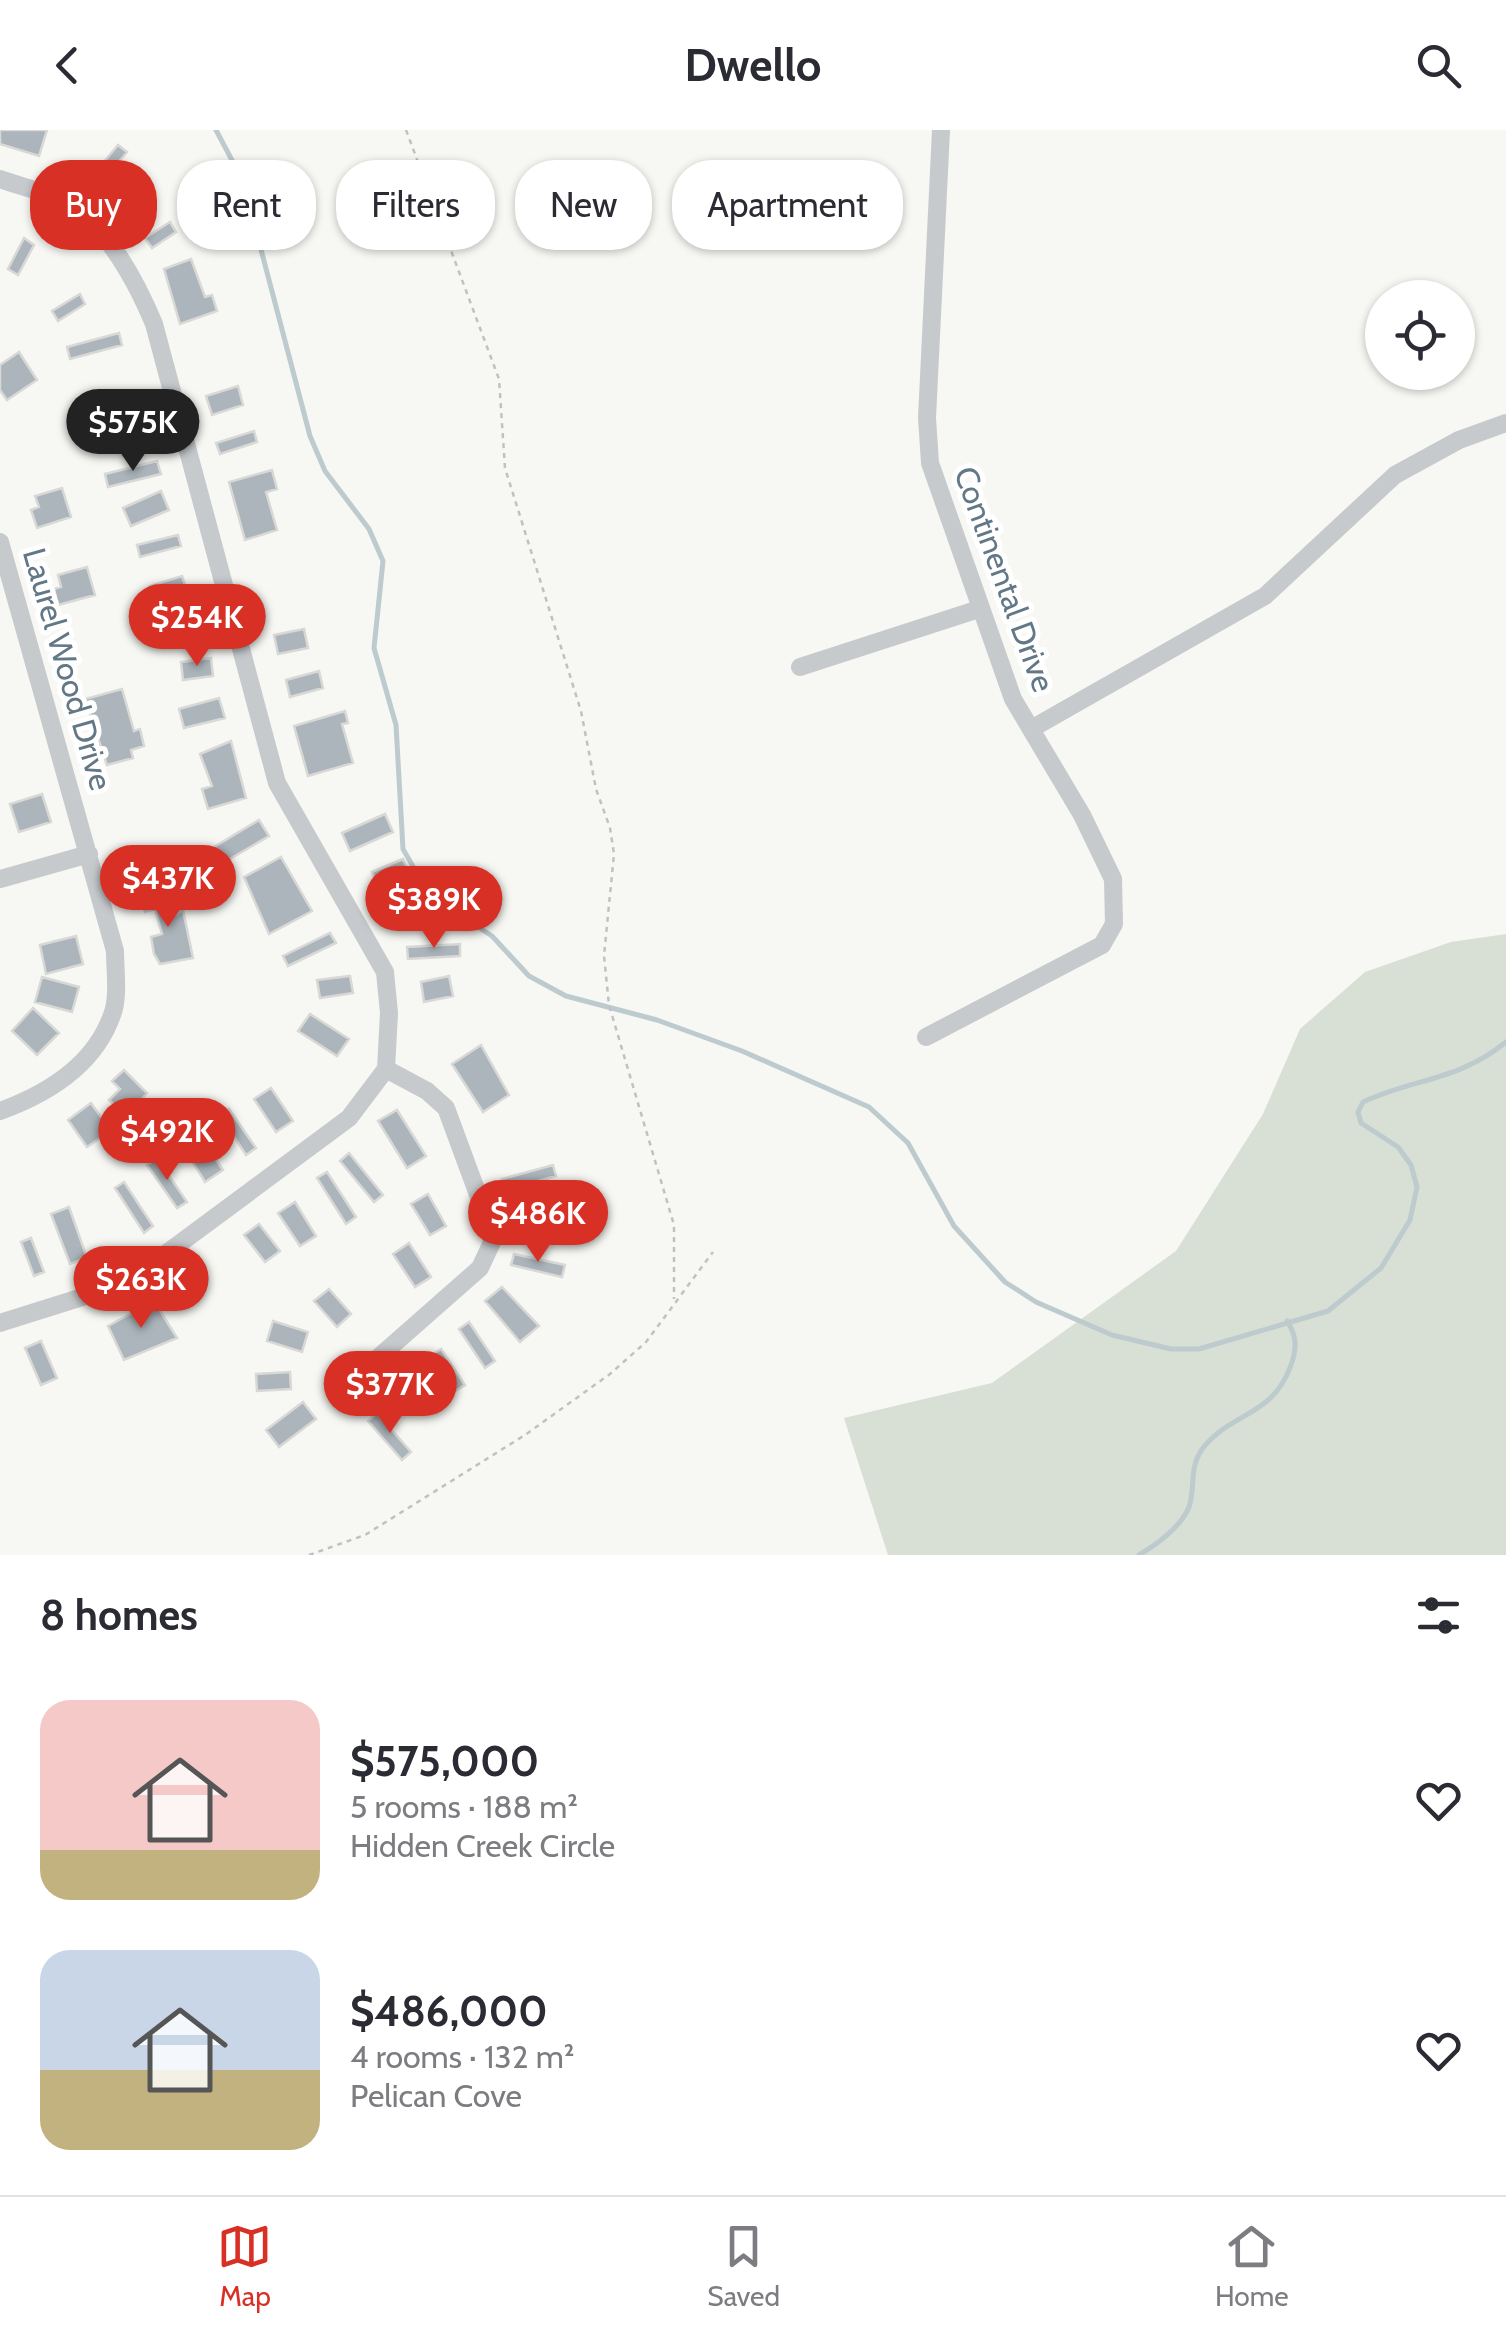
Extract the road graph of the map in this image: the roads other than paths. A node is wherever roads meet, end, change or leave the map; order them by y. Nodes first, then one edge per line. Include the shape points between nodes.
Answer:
1 (941, 130) edge
2 (0, 179) edge
3 (1506, 424) edge
4 (0, 542) edge
5 (979, 609) junction
6 (800, 667) dead end
7 (1030, 729) junction
8 (89, 854) junction
9 (0, 879) edge
10 (926, 1036) dead end
11 (386, 1069) junction
12 (0, 1111) edge
13 (0, 1323) edge
14 (346, 1386) dead end

1 - 5 street, Continental Drive via 929,448
2 - 11 street via 67,204 95,230 130,271 154,324 277,783 385,972
3 - 7 street via 1459,440 1395,476 1265,596
4 - 8 street, Laurel Wood Drive
5 - 6 street
5 - 7 street, Continental Drive
7 - 10 street, Continental Drive via 1113,879 1114,924 1102,945
8 - 9 street
8 - 12 street, Laurel Wood Drive via 115,952 113,1014 76,1070 48,1092
11 - 13 street via 349,1118 152,1264 92,1294
11 - 14 street via 446,1108 494,1238 480,1268

